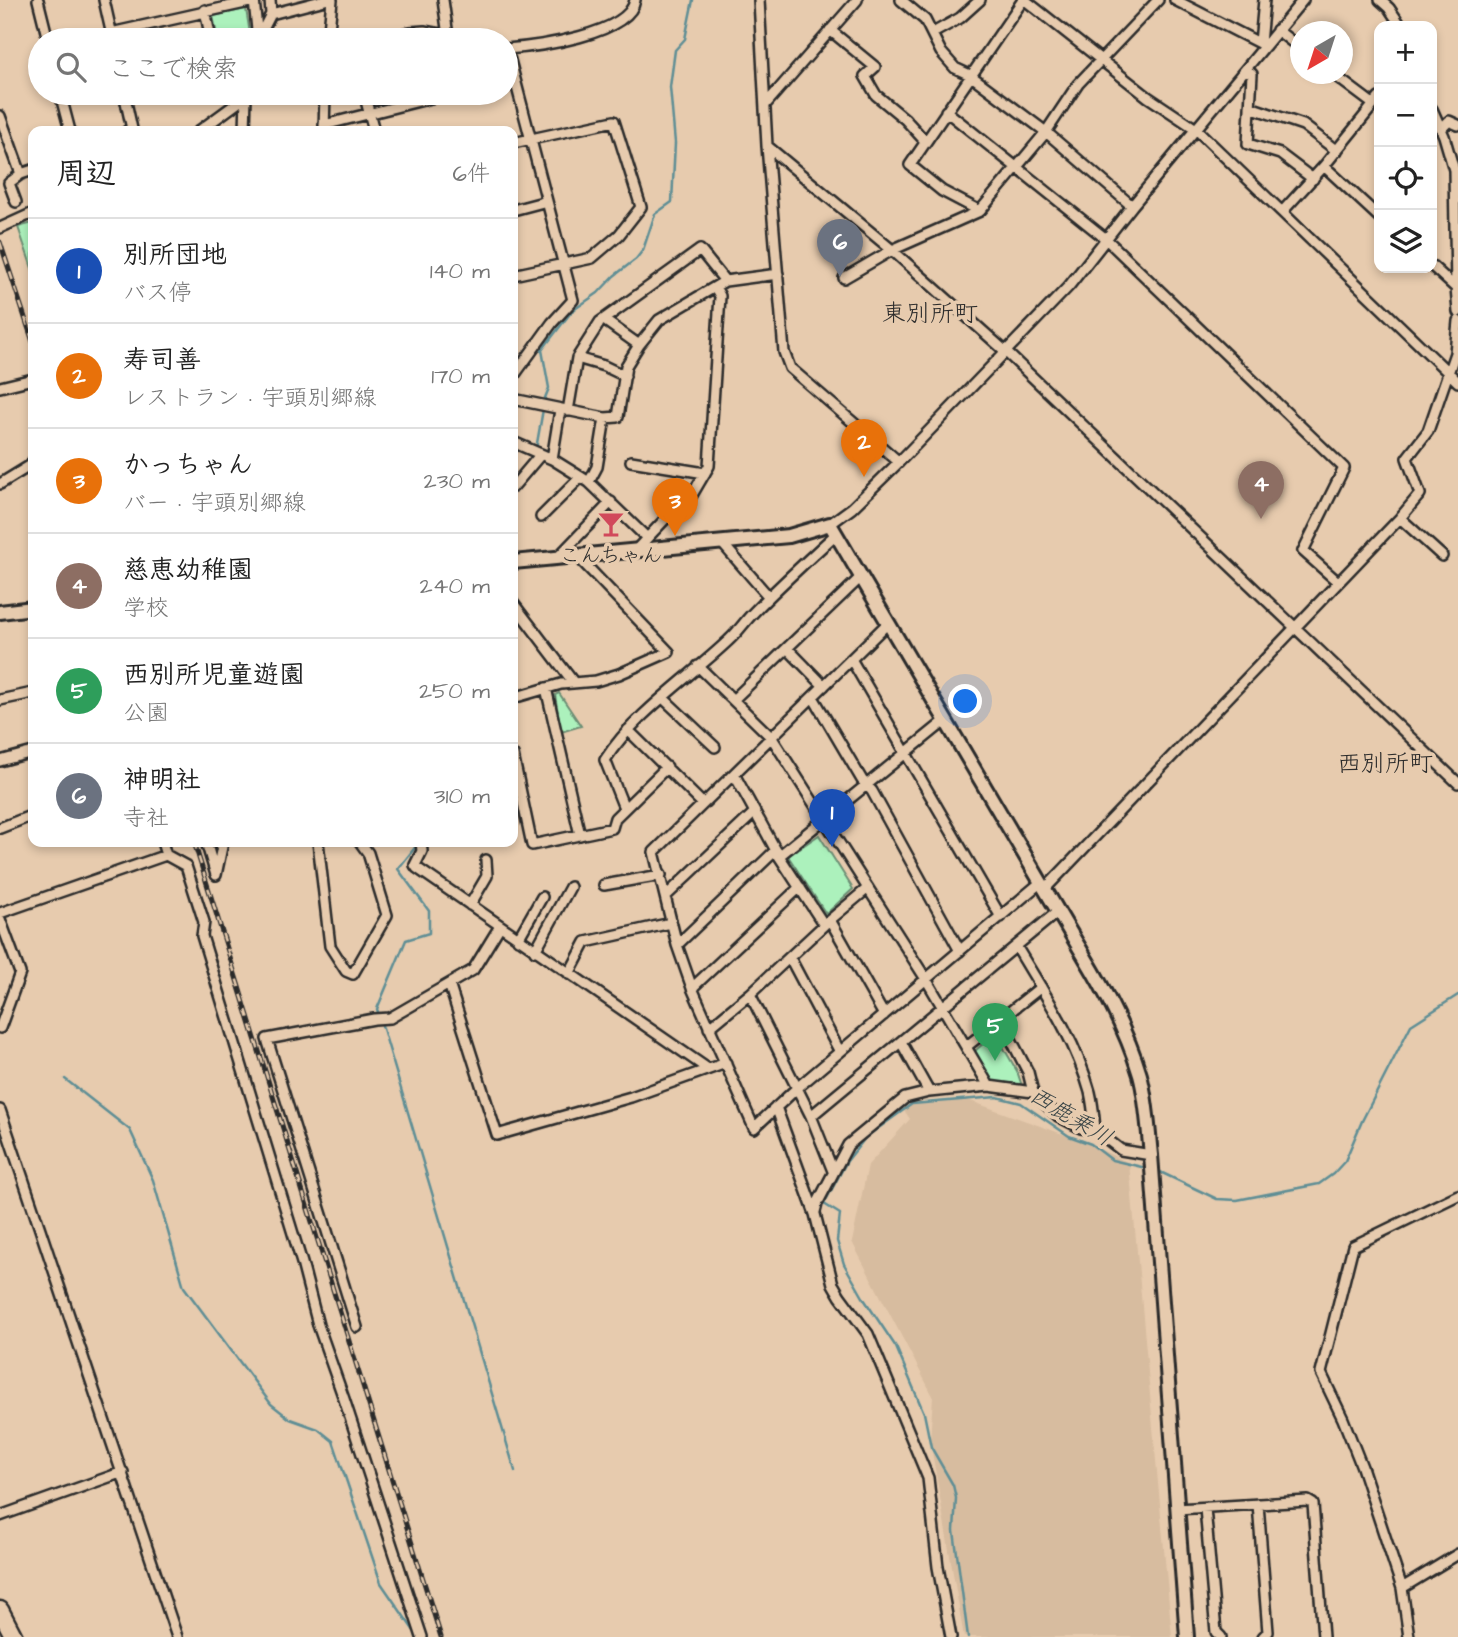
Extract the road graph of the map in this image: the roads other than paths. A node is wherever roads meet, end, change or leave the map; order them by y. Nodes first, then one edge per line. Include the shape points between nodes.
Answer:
1 (38, 0) edge
2 (104, 0) edge
3 (254, 0) edge
4 (271, 0) edge
5 (326, 0) edge
6 (332, 0) edge
7 (443, 0) edge
8 (635, 0) edge
9 (758, 0) edge
10 (857, 0) edge
11 (901, 0) edge
12 (981, 0) edge
13 (1024, 0) edge
14 (1158, 0) edge
15 (1175, 0) edge
16 (1265, 0) edge
17 (1303, 0) edge
18 (1380, 0) edge
19 (1392, 4) edge
20 (205, 10) junction
21 (271, 14) junction
22 (1399, 21) edge
23 (45, 28) edge
24 (110, 28) edge
25 (143, 28) edge
26 (209, 28) edge
27 (257, 28) edge
28 (264, 28) edge
29 (329, 28) edge
30 (448, 28) edge
31 (830, 30) junction
32 (1278, 30) junction
33 (933, 33) junction
34 (1290, 40) edge
35 (1262, 44) junction
36 (518, 47) edge
37 (1101, 58) junction
38 (1246, 69) junction
39 (970, 75) junction
40 (1348, 84) edge
41 (518, 99) edge
42 (1374, 101) edge
43 (63, 105) edge
44 (127, 105) edge
45 (235, 105) edge
46 (247, 105) edge
47 (325, 105) edge
48 (367, 105) edge
49 (404, 105) edge
50 (765, 105) junction
51 (1374, 105) edge
52 (1250, 107) junction
53 (946, 111) junction
54 (369, 114) junction
55 (0, 116) edge
56 (1437, 120) edge
57 (1458, 125) edge
58 (68, 126) edge
59 (131, 126) edge
60 (210, 126) edge
61 (245, 126) edge
62 (324, 126) edge
63 (330, 126) edge
64 (373, 126) edge
65 (1196, 129) junction
66 (1441, 129) junction
67 (1046, 132) junction
68 (532, 138) junction
69 (925, 141) junction
70 (518, 142) edge
71 (767, 146) junction
72 (1337, 151) junction
73 (1324, 166) junction
74 (1016, 167) junction
75 (28, 172) edge
76 (21, 174) junction
77 (1313, 179) junction
78 (547, 201) junction
79 (16, 202) dead end
80 (1132, 206) junction
81 (518, 209) edge
82 (980, 211) junction
83 (1282, 212) junction
84 (1374, 212) edge
85 (28, 215) edge
86 (0, 229) edge
87 (1106, 239) junction
88 (892, 250) junction
89 (562, 263) junction
90 (1437, 271) edge
91 (518, 274) edge
92 (778, 274) junction
93 (844, 278) dead end
94 (725, 281) junction
95 (715, 287) junction
96 (1455, 288) junction
97 (1458, 312) edge
98 (604, 320) junction
99 (1458, 321) edge
100 (639, 345) junction
101 (1005, 351) junction
102 (577, 358) junction
103 (518, 370) edge
104 (1448, 373) junction
105 (625, 376) junction
106 (28, 380) edge
107 (1458, 382) edge
108 (0, 387) edge
109 (518, 400) edge
110 (564, 410) junction
111 (606, 418) junction
112 (518, 444) edge
113 (541, 454) junction
114 (552, 459) junction
115 (631, 461) dead end
116 (899, 462) junction
117 (28, 467) edge
118 (705, 473) junction
119 (585, 479) junction
120 (518, 481) edge
121 (0, 484) edge
122 (611, 502) junction
123 (541, 517) dead end
124 (1400, 517) junction
125 (833, 529) junction
126 (647, 538) junction
127 (722, 543) junction
128 (635, 551) junction
129 (578, 556) junction
130 (1442, 556) dead end
131 (558, 557) junction
132 (518, 561) edge
133 (861, 578) junction
134 (1338, 582) junction
135 (769, 597) junction
136 (28, 609) edge
137 (518, 610) edge
138 (0, 612) edge
139 (888, 623) junction
140 (1294, 627) junction
141 (787, 648) junction
142 (851, 660) junction
143 (698, 666) junction
144 (574, 683) junction
145 (824, 686) junction
146 (547, 688) junction
147 (28, 694) edge
148 (518, 697) edge
149 (813, 697) junction
150 (663, 698) junction
151 (0, 700) edge
152 (733, 700) junction
153 (945, 721) junction
154 (628, 730) junction
155 (772, 737) junction
156 (715, 747) dead end
157 (28, 753) edge
158 (905, 754) junction
159 (0, 761) edge
160 (667, 767) junction
161 (734, 774) junction
162 (518, 779) edge
163 (1458, 783) edge
164 (866, 785) junction
165 (704, 804) junction
166 (624, 808) junction
167 (755, 812) junction
168 (28, 817) edge
169 (824, 820) junction
170 (0, 828) edge
171 (580, 835) junction
172 (164, 847) edge
173 (208, 847) edge
174 (222, 847) edge
175 (319, 847) edge
176 (364, 847) edge
177 (422, 847) edge
178 (778, 853) junction
179 (166, 855) junction
180 (486, 860) dead end
181 (661, 875) junction
182 (604, 885) dead end
183 (570, 887) dead end
184 (800, 887) junction
185 (1042, 887) junction
186 (867, 888) junction
187 (666, 895) junction
188 (542, 897) dead end
189 (470, 905) junction
190 (1056, 912) junction
191 (0, 913) edge
192 (1000, 917) junction
193 (0, 919) edge
194 (671, 923) junction
195 (827, 923) junction
196 (500, 926) junction
197 (518, 939) junction
198 (677, 945) junction
199 (1017, 946) junction
200 (535, 951) junction
201 (960, 951) junction
202 (790, 958) junction
203 (569, 974) junction
204 (926, 979) junction
205 (449, 984) junction
206 (1041, 987) junction
207 (692, 988) junction
208 (750, 994) junction
209 (942, 1006) junction
210 (884, 1015) junction
211 (1000, 1020) junction
212 (0, 1028) edge
213 (709, 1028) junction
214 (901, 1042) junction
215 (967, 1046) junction
216 (840, 1052) junction
217 (726, 1063) junction
218 (708, 1069) junction
219 (989, 1086) junction
220 (797, 1088) junction
221 (929, 1092) junction
222 (1033, 1093) junction
223 (776, 1107) junction
224 (0, 1110) edge
225 (811, 1116) junction
226 (1095, 1130) junction
227 (1151, 1155) junction
228 (833, 1171) junction
229 (1458, 1195) edge
230 (815, 1214) junction
231 (357, 1327) dead end
232 (123, 1472) junction
233 (1258, 1504) junction
234 (1205, 1508) junction
235 (1177, 1509) junction
236 (0, 1516) edge
237 (1458, 1554) edge
238 (1402, 1588) junction
239 (0, 1610) edge
240 (15, 1637) edge
241 (177, 1637) edge
242 (422, 1637) edge
243 (951, 1637) edge
244 (1186, 1637) edge
245 (1221, 1637) edge
246 (1263, 1637) edge
247 (1323, 1637) edge
248 (1409, 1637) edge

1 - 23 street
2 - 24 street
3 - 20 street
3 - 27 street
4 - 21 street
5 - 21 street
6 - 29 street
7 - 30 street
8 - 36 street via 628,13 599,32
9 - 50 street
10 - 31 street
11 - 33 street
12 - 33 street
13 - 37 street
13 - 39 street
14 - 37 street
15 - 35 street
16 - 35 street
17 - 32 street
18 - 19 street
19 - 22 street
20 - 25 street
20 - 26 street
21 - 28 street
31 - 50 street
31 - 69 street via 875,67 865,76 876,95
32 - 34 street
32 - 35 street
33 - 39 street via 955,68
35 - 38 street
37 - 65 street
37 - 67 street
38 - 52 street via 1252,74
38 - 65 street
39 - 53 street
39 - 67 street
40 - 42 street
41 - 68 street
43 - 58 street
44 - 59 street
45 - 60 street
46 - 61 street
47 - 62 street
48 - 54 street
49 - 54 street
50 - 71 street
51 - 72 street
52 - 72 street via 1303,125
52 - 77 street via 1248,144 1280,154
53 - 69 street
53 - 74 street
54 - 63 street
54 - 64 street
55 - 76 street
56 - 66 street
57 - 66 street via 1449,121
65 - 80 street
65 - 83 street
66 - 96 street via 1454,170
67 - 74 street
67 - 80 street
68 - 70 street
68 - 78 street
68 - 89 street via 614,121 640,207 619,235 592,258
69 - 82 street via 910,165 942,191
71 - 88 street
71 - 92 street
72 - 73 street
73 - 77 street
73 - 84 street
74 - 82 street
74 - 87 street
75 - 76 street
76 - 79 street via 9,183
77 - 83 street
78 - 81 street
78 - 89 street
80 - 87 street
82 - 88 street
83 - 104 street
85 - 86 street
87 - 101 street via 1069,286
87 - 134 street via 1344,468 1303,551
88 - 93 street
88 - 101 street
89 - 91 street
89 - 103 street via 573,300
90 - 96 street
92 - 94 street
92 - 116 street via 784,352 790,368
94 - 95 street
94 - 98 street via 700,250
95 - 100 street via 659,320
95 - 118 street via 720,296
96 - 97 street
98 - 100 street
98 - 102 street
99 - 104 street
100 - 105 street
101 - 116 street
101 - 140 street
102 - 105 street
102 - 110 street
104 - 107 street
104 - 124 street via 1427,431 1407,458 1420,494
105 - 111 street via 618,416
106 - 108 street
109 - 110 street
110 - 111 street
110 - 114 street
111 - 119 street via 597,467
112 - 113 street
113 - 114 street
113 - 120 street
114 - 119 street
115 - 118 street
116 - 125 street
117 - 121 street
118 - 126 street via 692,495
119 - 122 street
119 - 123 street
122 - 126 street
122 - 131 street
124 - 130 street
124 - 134 street
125 - 127 street
125 - 133 street
125 - 135 street
126 - 128 street
127 - 128 street
127 - 135 street
128 - 129 street
129 - 131 street
129 - 144 street via 670,652 632,670
131 - 132 street
133 - 139 street
133 - 141 street
134 - 140 street
135 - 143 street via 731,639
136 - 138 street
137 - 144 street
139 - 142 street
139 - 153 street
140 - 163 street
140 - 185 street
141 - 145 street
141 - 152 street
142 - 145 street
142 - 158 street
143 - 150 street
143 - 152 street
144 - 146 street
145 - 149 street
146 - 148 street
146 - 171 street
147 - 151 street
149 - 155 street
149 - 164 street
150 - 154 street
150 - 156 street
152 - 155 street
153 - 158 street
153 - 185 street
154 - 160 street
154 - 166 street via 605,760
155 - 161 street
155 - 169 street
157 - 159 street
158 - 164 street
158 - 192 street
160 - 165 street
160 - 166 street
161 - 165 street
161 - 167 street
162 - 171 street via 532,845
164 - 169 street
164 - 201 street
165 - 181 street via 654,852
166 - 171 street via 612,828
167 - 178 street
167 - 187 street
168 - 170 street
169 - 178 street
169 - 186 street
172 - 179 street
173 - 174 street via 216,875
175 - 176 street via 330,946 346,971 353,974 387,915
177 - 189 street via 417,868
178 - 184 street
178 - 198 street
179 - 191 street
179 - 242 street via 186,866 204,922 202,936 318,1325
180 - 189 street via 487,876
181 - 182 street
181 - 187 street
183 - 200 street
184 - 195 street
184 - 207 street
185 - 190 street
185 - 192 street
186 - 195 street
186 - 204 street
187 - 194 street
188 - 197 street
189 - 196 street
190 - 199 street
190 - 227 street via 1110,1001 1131,1048 1140,1076
192 - 201 street
193 - 212 street via 20,974
194 - 198 street
194 - 203 street via 586,942
195 - 202 street
195 - 210 street
196 - 197 street
196 - 205 street via 473,970
197 - 200 street
198 - 207 street
199 - 206 street
199 - 209 street
200 - 203 street
201 - 204 street
202 - 208 street
202 - 216 street
203 - 218 street
204 - 209 street
204 - 210 street
205 - 218 street via 498,1135 631,1097
205 - 231 street via 390,1018 267,1039
206 - 211 street
206 - 226 street via 1077,1053 1091,1094
207 - 213 street
208 - 213 street
208 - 220 street
209 - 214 street
209 - 215 street
210 - 216 street
211 - 215 street
211 - 222 street via 1028,1072
213 - 217 street
214 - 221 street
214 - 225 street
215 - 219 street
216 - 220 street
217 - 218 street
217 - 223 street via 754,1128
219 - 221 street
219 - 222 street
220 - 223 street
220 - 225 street
221 - 228 street via 905,1098 848,1145
222 - 226 street via 1058,1116
223 - 230 street
224 - 232 street
225 - 228 street
226 - 227 street via 1121,1150
227 - 235 street
228 - 230 street
229 - 238 street via 1353,1247 1321,1374 1357,1455
230 - 243 street via 833,1283 868,1334 928,1478
232 - 236 street
232 - 241 street
233 - 234 street
233 - 246 street via 1268,1632
233 - 247 street via 1313,1504
234 - 235 street
234 - 245 street via 1216,1632
235 - 244 street
237 - 238 street
238 - 248 street
239 - 240 highway

